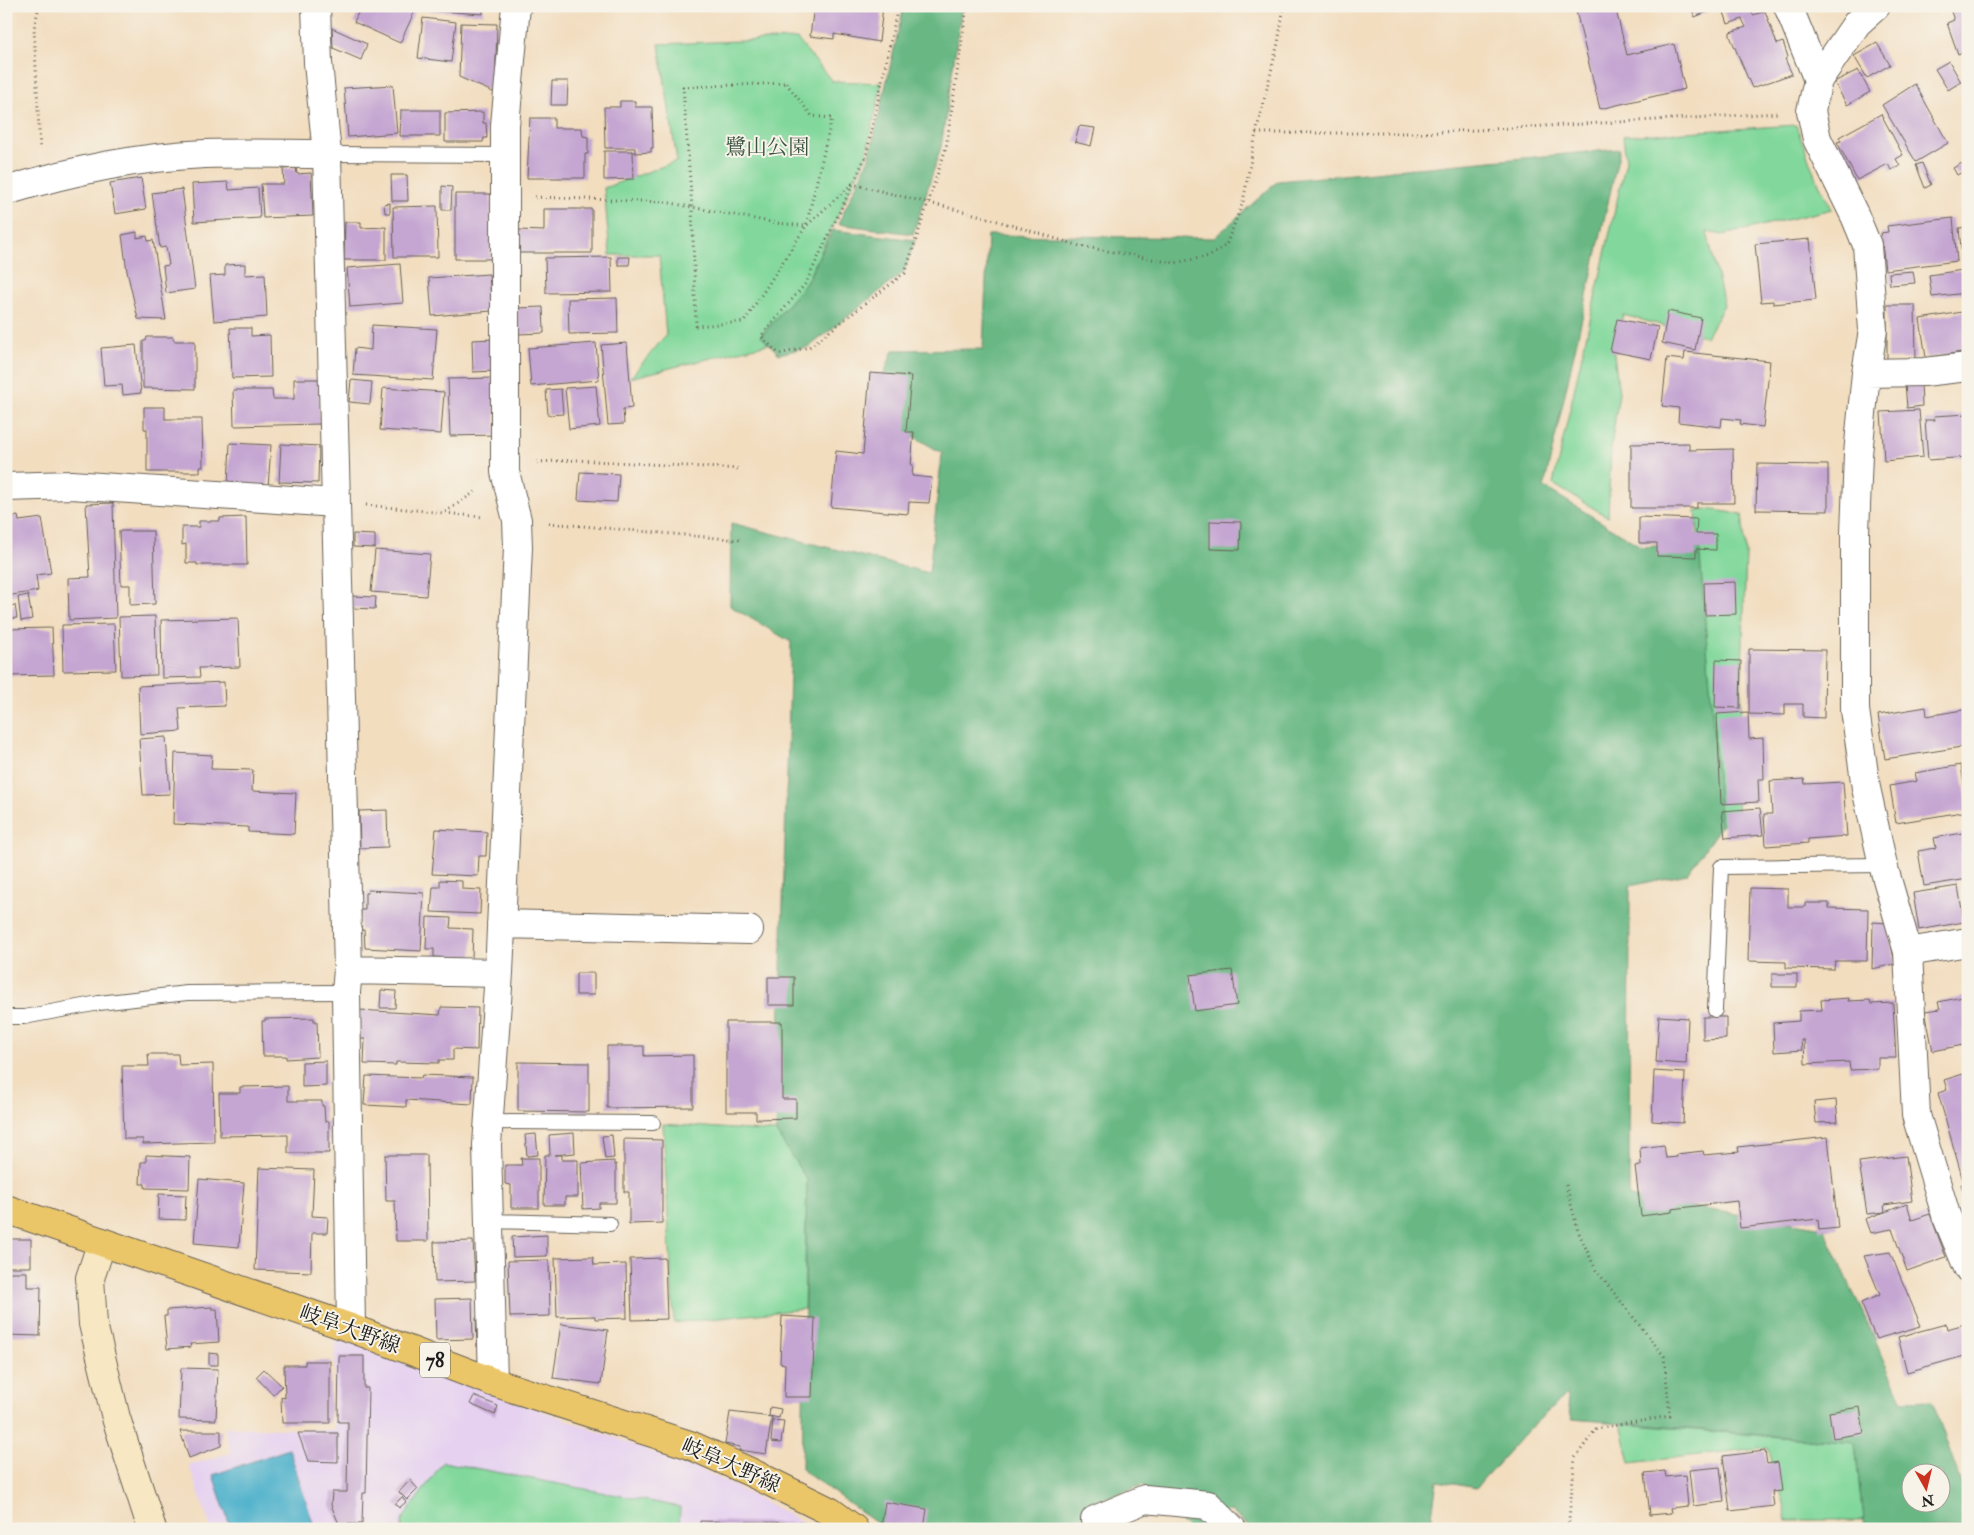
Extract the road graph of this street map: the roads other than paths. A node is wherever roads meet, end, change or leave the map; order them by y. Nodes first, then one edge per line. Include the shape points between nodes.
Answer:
1 (316, 6) edge
2 (516, 6) edge
3 (1788, 6) edge
4 (1876, 6) edge
5 (1818, 80) junction
6 (327, 154) junction
7 (504, 155) junction
8 (6, 191) edge
9 (1968, 367) edge
10 (1866, 374) junction
11 (6, 487) edge
12 (336, 503) junction
13 (1883, 865) junction
14 (501, 924) junction
15 (749, 930) dead end
16 (1968, 942) edge
17 (1908, 952) junction
18 (499, 973) junction
19 (347, 981) junction
20 (1715, 1010) dead end
21 (6, 1017) edge
22 (488, 1122) junction
23 (653, 1123) dead end
24 (6, 1208) edge
25 (489, 1221) junction
26 (610, 1224) dead end
27 (102, 1242) junction
28 (1967, 1264) edge
29 (352, 1328) junction
30 (493, 1382) junction
31 (1095, 1520) dead end
32 (152, 1529) edge
33 (854, 1529) edge
34 (1232, 1529) edge

1 - 6 street
2 - 7 street
3 - 5 street
4 - 5 street via 1857,23
5 - 10 street via 1811,111 1816,139 1867,245 1873,330
6 - 7 lane
6 - 8 street via 204,154 138,161 42,180
6 - 12 street
7 - 14 street via 505,472 517,520 518,547
9 - 10 street
10 - 13 street via 1855,533 1855,710 1866,788
11 - 12 street via 71,484
12 - 19 street
13 - 17 street
13 - 20 lane via 1721,867
14 - 15 street
14 - 18 street
16 - 17 street
17 - 28 street via 1916,1115 1946,1215
18 - 19 street
18 - 22 street
19 - 21 lane via 187,993
19 - 29 street
22 - 23 lane
22 - 25 street
24 - 27 main road, 岐阜大野線 / 78
25 - 26 lane
25 - 30 street
27 - 29 main road, 岐阜大野線 / 78
27 - 32 street via 90,1278 93,1324 116,1418
29 - 30 main road, 岐阜大野線 / 78
30 - 33 main road, 岐阜大野線 / 78 via 690,1445 831,1512
31 - 34 street via 1145,1499 1208,1505

